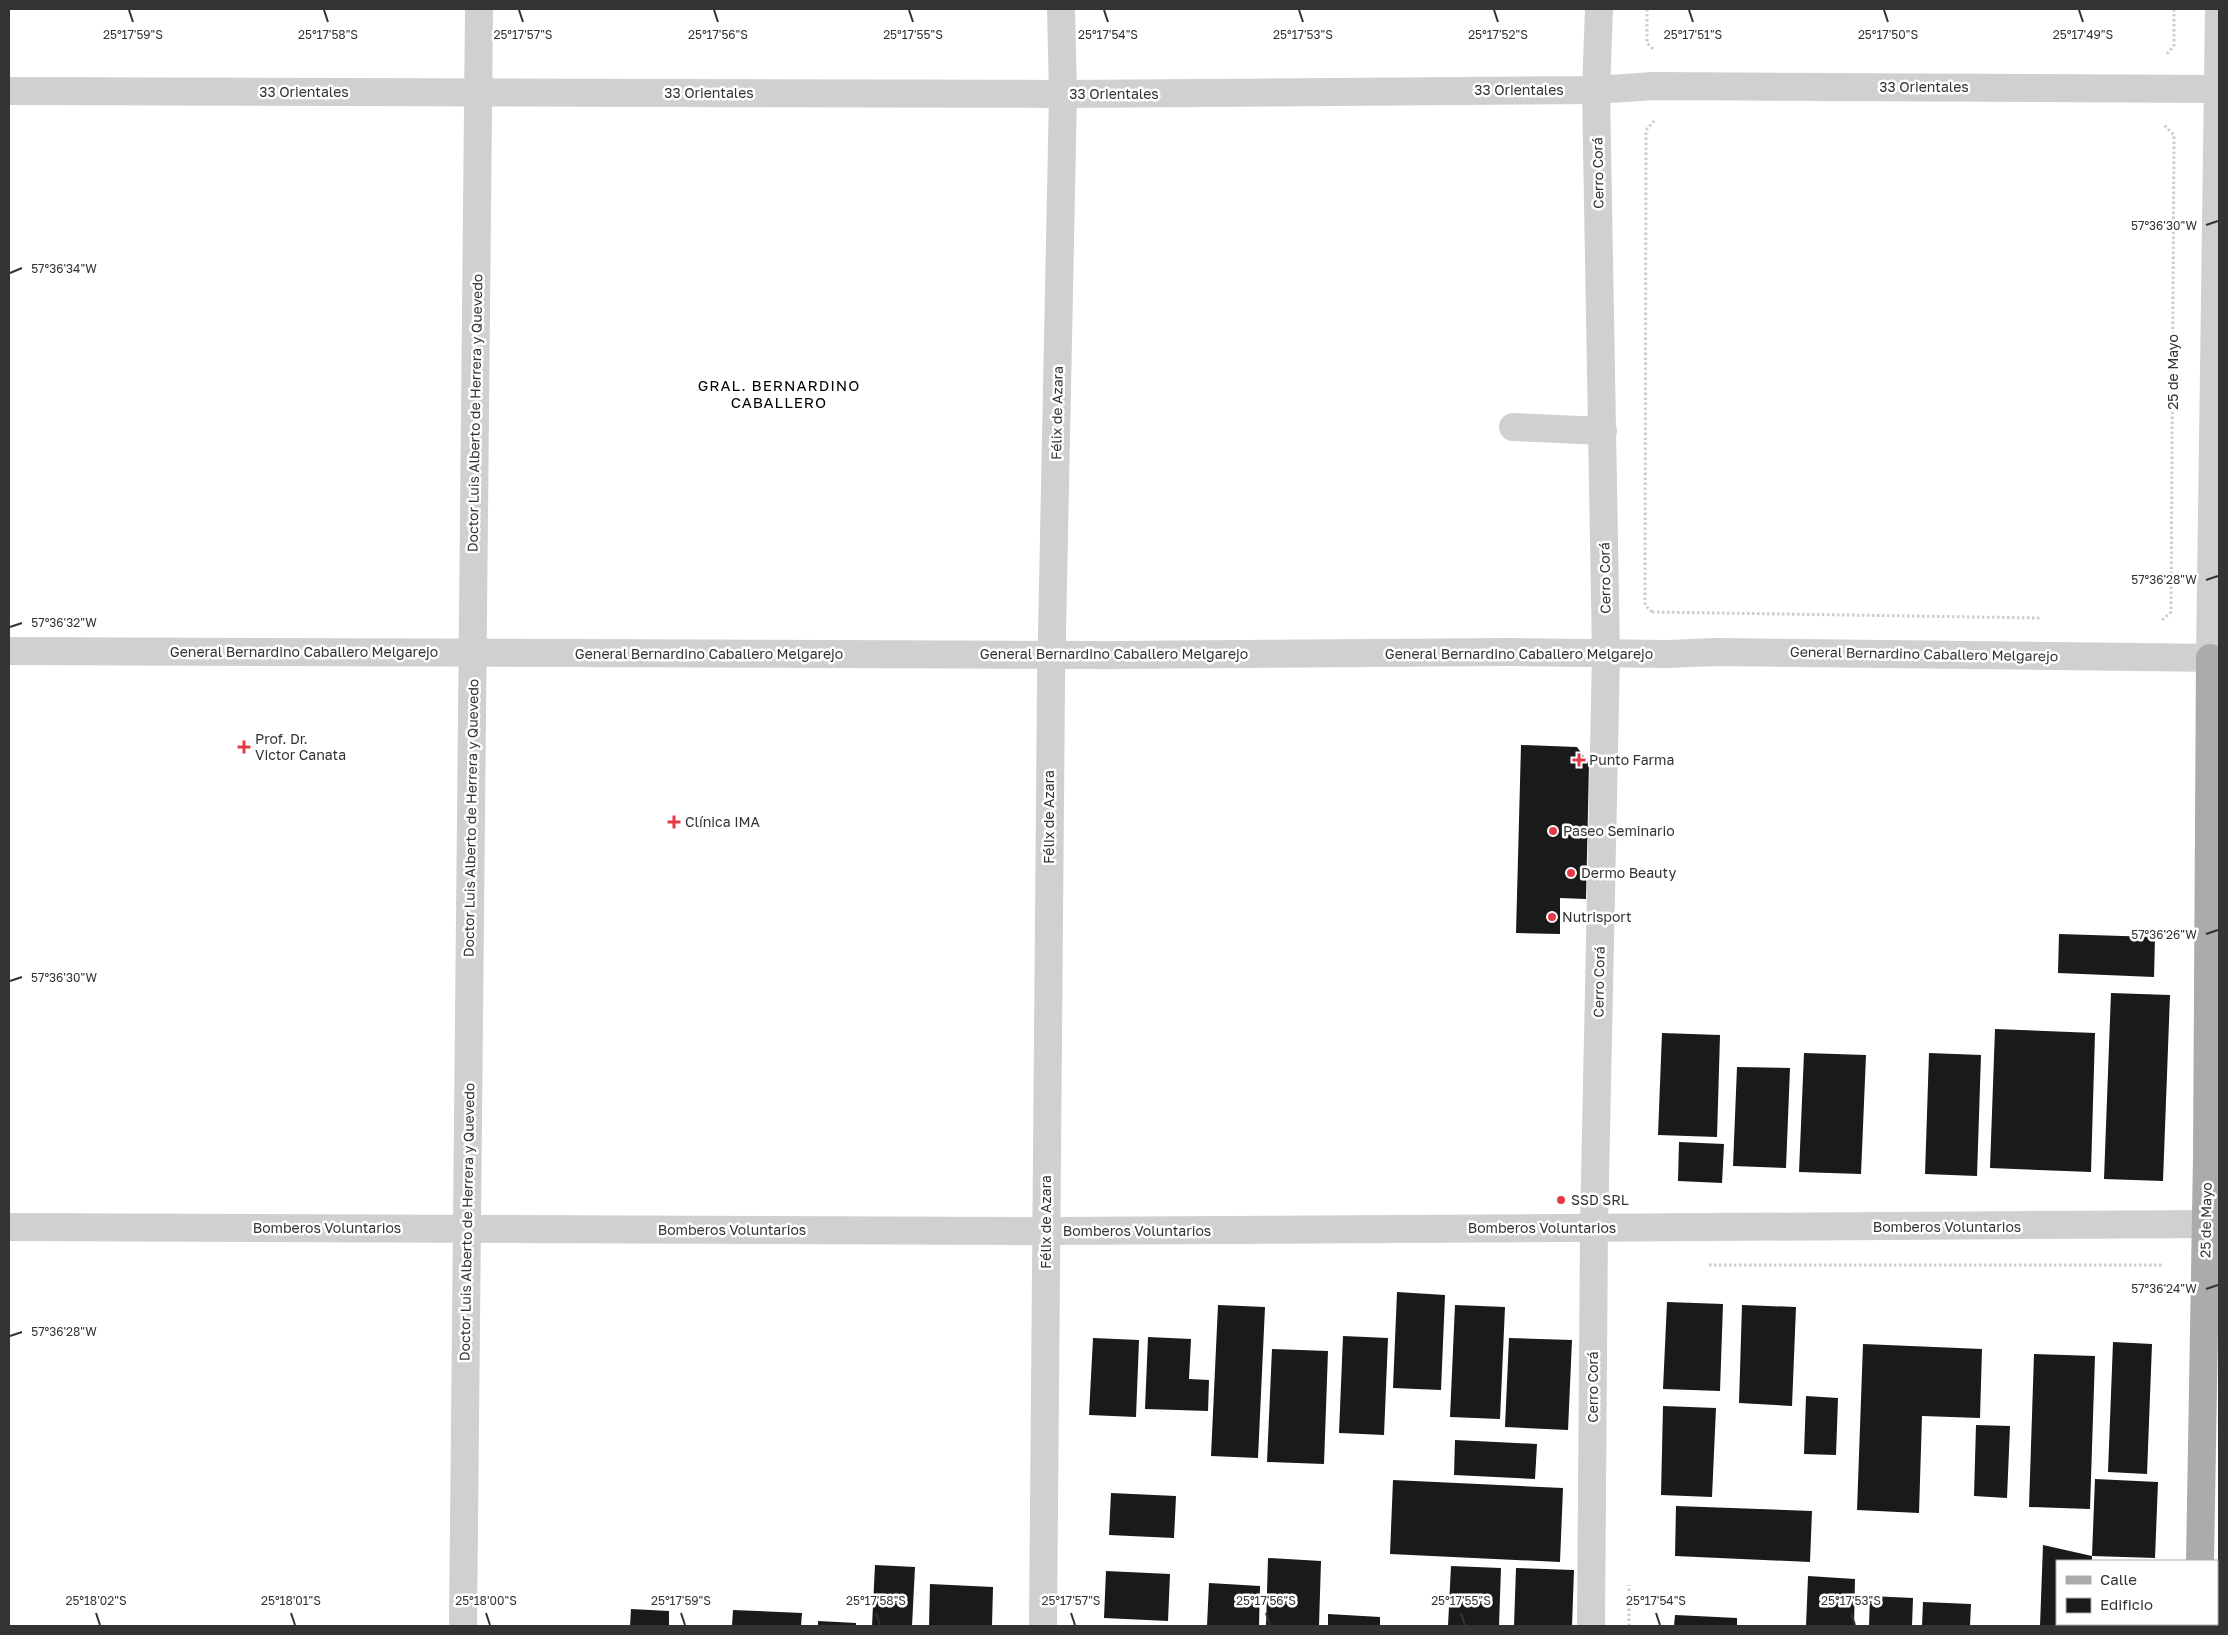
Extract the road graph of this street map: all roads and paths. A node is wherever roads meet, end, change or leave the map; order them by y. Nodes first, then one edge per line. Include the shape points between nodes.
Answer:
1 (479, 9) edge
2 (1061, 9) edge
3 (1599, 9) edge
4 (1647, 9) edge
5 (2174, 9) edge
6 (2219, 9) edge
7 (2174, 45) junction
8 (2180, 45) dead end
9 (1654, 50) dead end
10 (2167, 54) dead end
11 (2219, 89) edge
12 (1596, 90) junction
13 (9, 91) edge
14 (478, 92) junction
15 (1063, 94) junction
16 (1654, 121) dead end
17 (2164, 124) dead end
18 (1513, 427) dead end
19 (1602, 431) junction
20 (2045, 618) dead end
21 (2153, 620) dead end
22 (9, 651) edge
23 (473, 653) junction
24 (1052, 654) junction
25 (1606, 654) junction
26 (2215, 658) edge
27 (2212, 1224) edge
28 (9, 1227) edge
29 (467, 1228) junction
30 (1594, 1228) junction
31 (1046, 1231) junction
32 (1706, 1265) dead end
33 (2163, 1265) dead end
34 (2200, 1560) edge
35 (463, 1626) edge
36 (1043, 1626) edge
37 (1591, 1626) edge

1 - 14 street, Doctor Luis Alberto de Herrera y Quevedo
2 - 15 street, Félix de Azara
3 - 12 street, Cerro Corá
4 - 9 path via 1647,43
5 - 7 path
6 - 11 street, 25 de Mayo
7 - 8 path
7 - 10 path
11 - 12 street, 33 Orientales via 1654,86
11 - 26 street, 25 de Mayo
12 - 15 street, 33 Orientales
12 - 19 street, Cerro Corá
13 - 14 street, 33 Orientales
14 - 15 street, 33 Orientales
14 - 23 street, Doctor Luis Alberto de Herrera y Quevedo
15 - 24 street, Félix de Azara
16 - 20 path via 1646,130 1645,604 1652,612
17 - 21 path, 25 de Mayo via 2174,135 2171,612 2162,620
18 - 19 street
19 - 25 street, Cerro Corá
22 - 23 street, General Bernardino Caballero Melgarejo
23 - 24 street, General Bernardino Caballero Melgarejo
23 - 29 street, Doctor Luis Alberto de Herrera y Quevedo
24 - 25 street, General Bernardino Caballero Melgarejo
24 - 31 street, Félix de Azara
25 - 26 street, General Bernardino Caballero Melgarejo via 1715,652
25 - 30 street, Cerro Corá
26 - 27 main road, 25 de Mayo
27 - 30 street, Bomberos Voluntarios
27 - 34 main road, 25 de Mayo
28 - 29 street, Bomberos Voluntarios
29 - 31 street, Bomberos Voluntarios
29 - 35 street, Doctor Luis Alberto de Herrera y Quevedo
30 - 31 street, Bomberos Voluntarios
30 - 37 street, Cerro Corá
31 - 36 street, Félix de Azara
32 - 33 path

